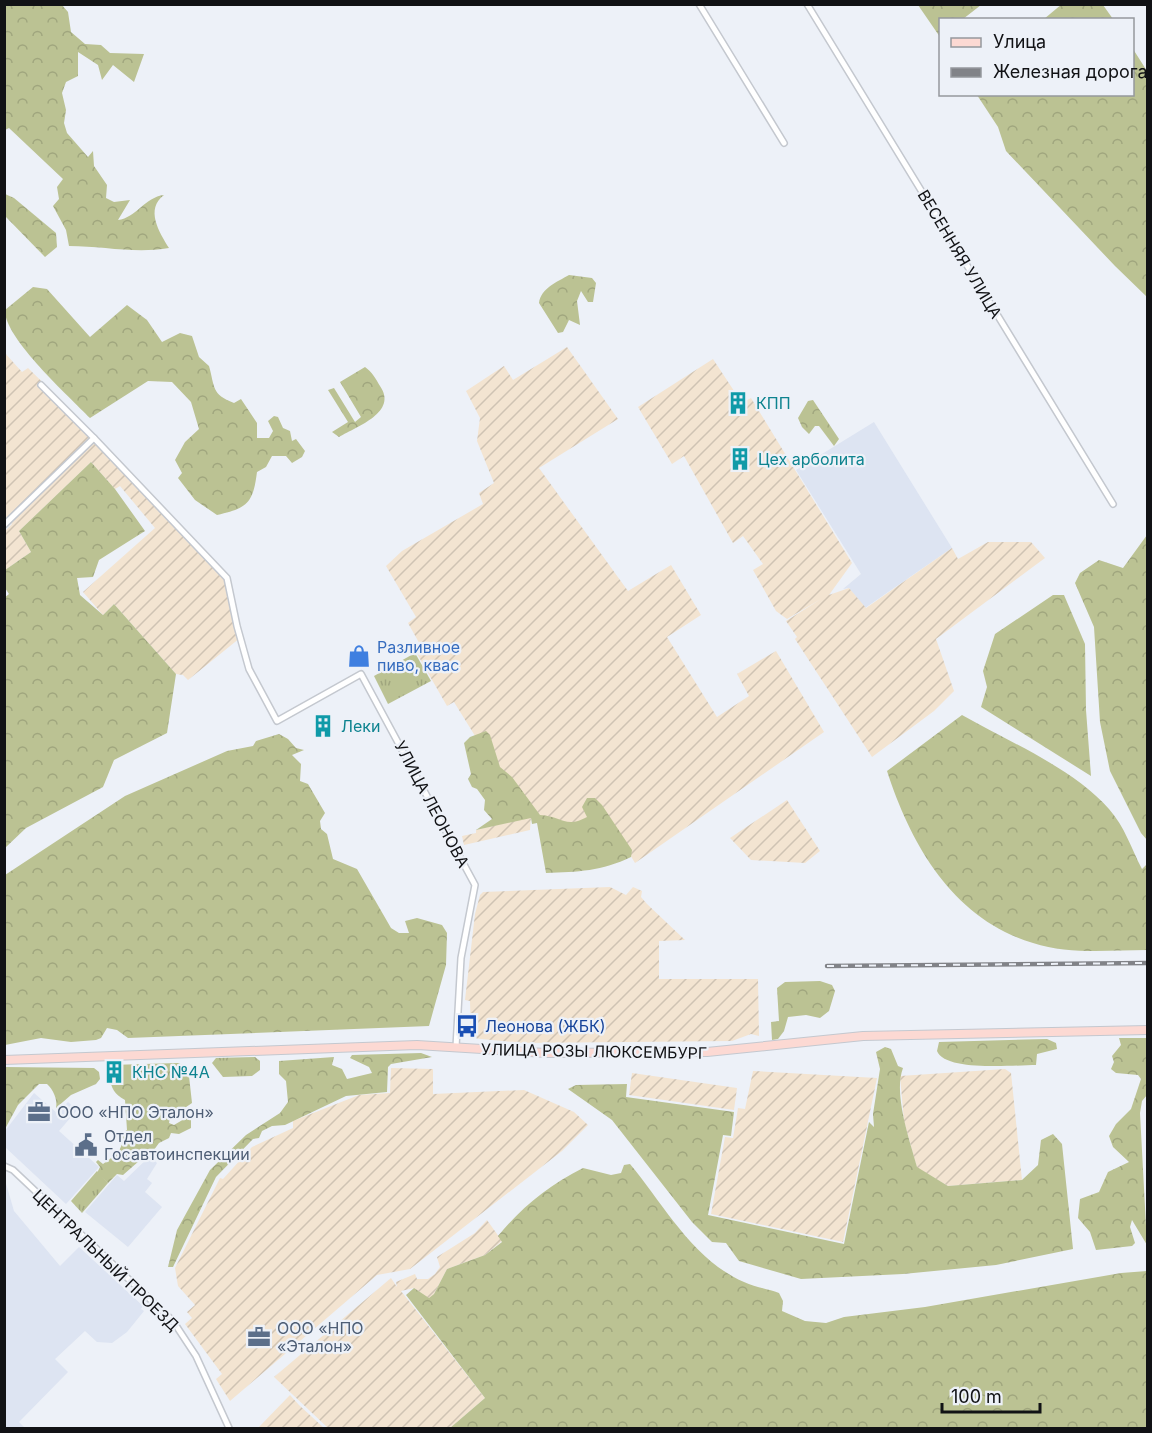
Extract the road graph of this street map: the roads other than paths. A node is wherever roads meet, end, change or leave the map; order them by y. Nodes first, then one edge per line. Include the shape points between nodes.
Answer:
1 (699, 4) edge
2 (807, 4) edge
3 (784, 143) dead end
4 (41, 385) dead end
5 (94, 438) junction
6 (1113, 504) dead end
7 (4, 525) edge
8 (1148, 1030) edge
9 (456, 1047) junction
10 (4, 1060) edge
11 (4, 1166) edge
12 (229, 1428) edge

1 - 3 street
2 - 6 street, ВЕСЕННЯЯ УЛИЦА
4 - 5 street
5 - 7 street
5 - 9 street, УЛИЦА ЛЕОНОВА via 227,578 249,669 277,721 361,674 475,885 461,958
8 - 9 street, УЛИЦА РОЗЫ ЛЮКСЕМБУРГ via 862,1036 684,1053 546,1053
9 - 10 street, УЛИЦА РОЗЫ ЛЮКСЕМБУРГ via 417,1045
11 - 12 street, ЦЕНТРАЛЬНЫЙ ПРОЕЗД via 13,1170 172,1321 192,1349

